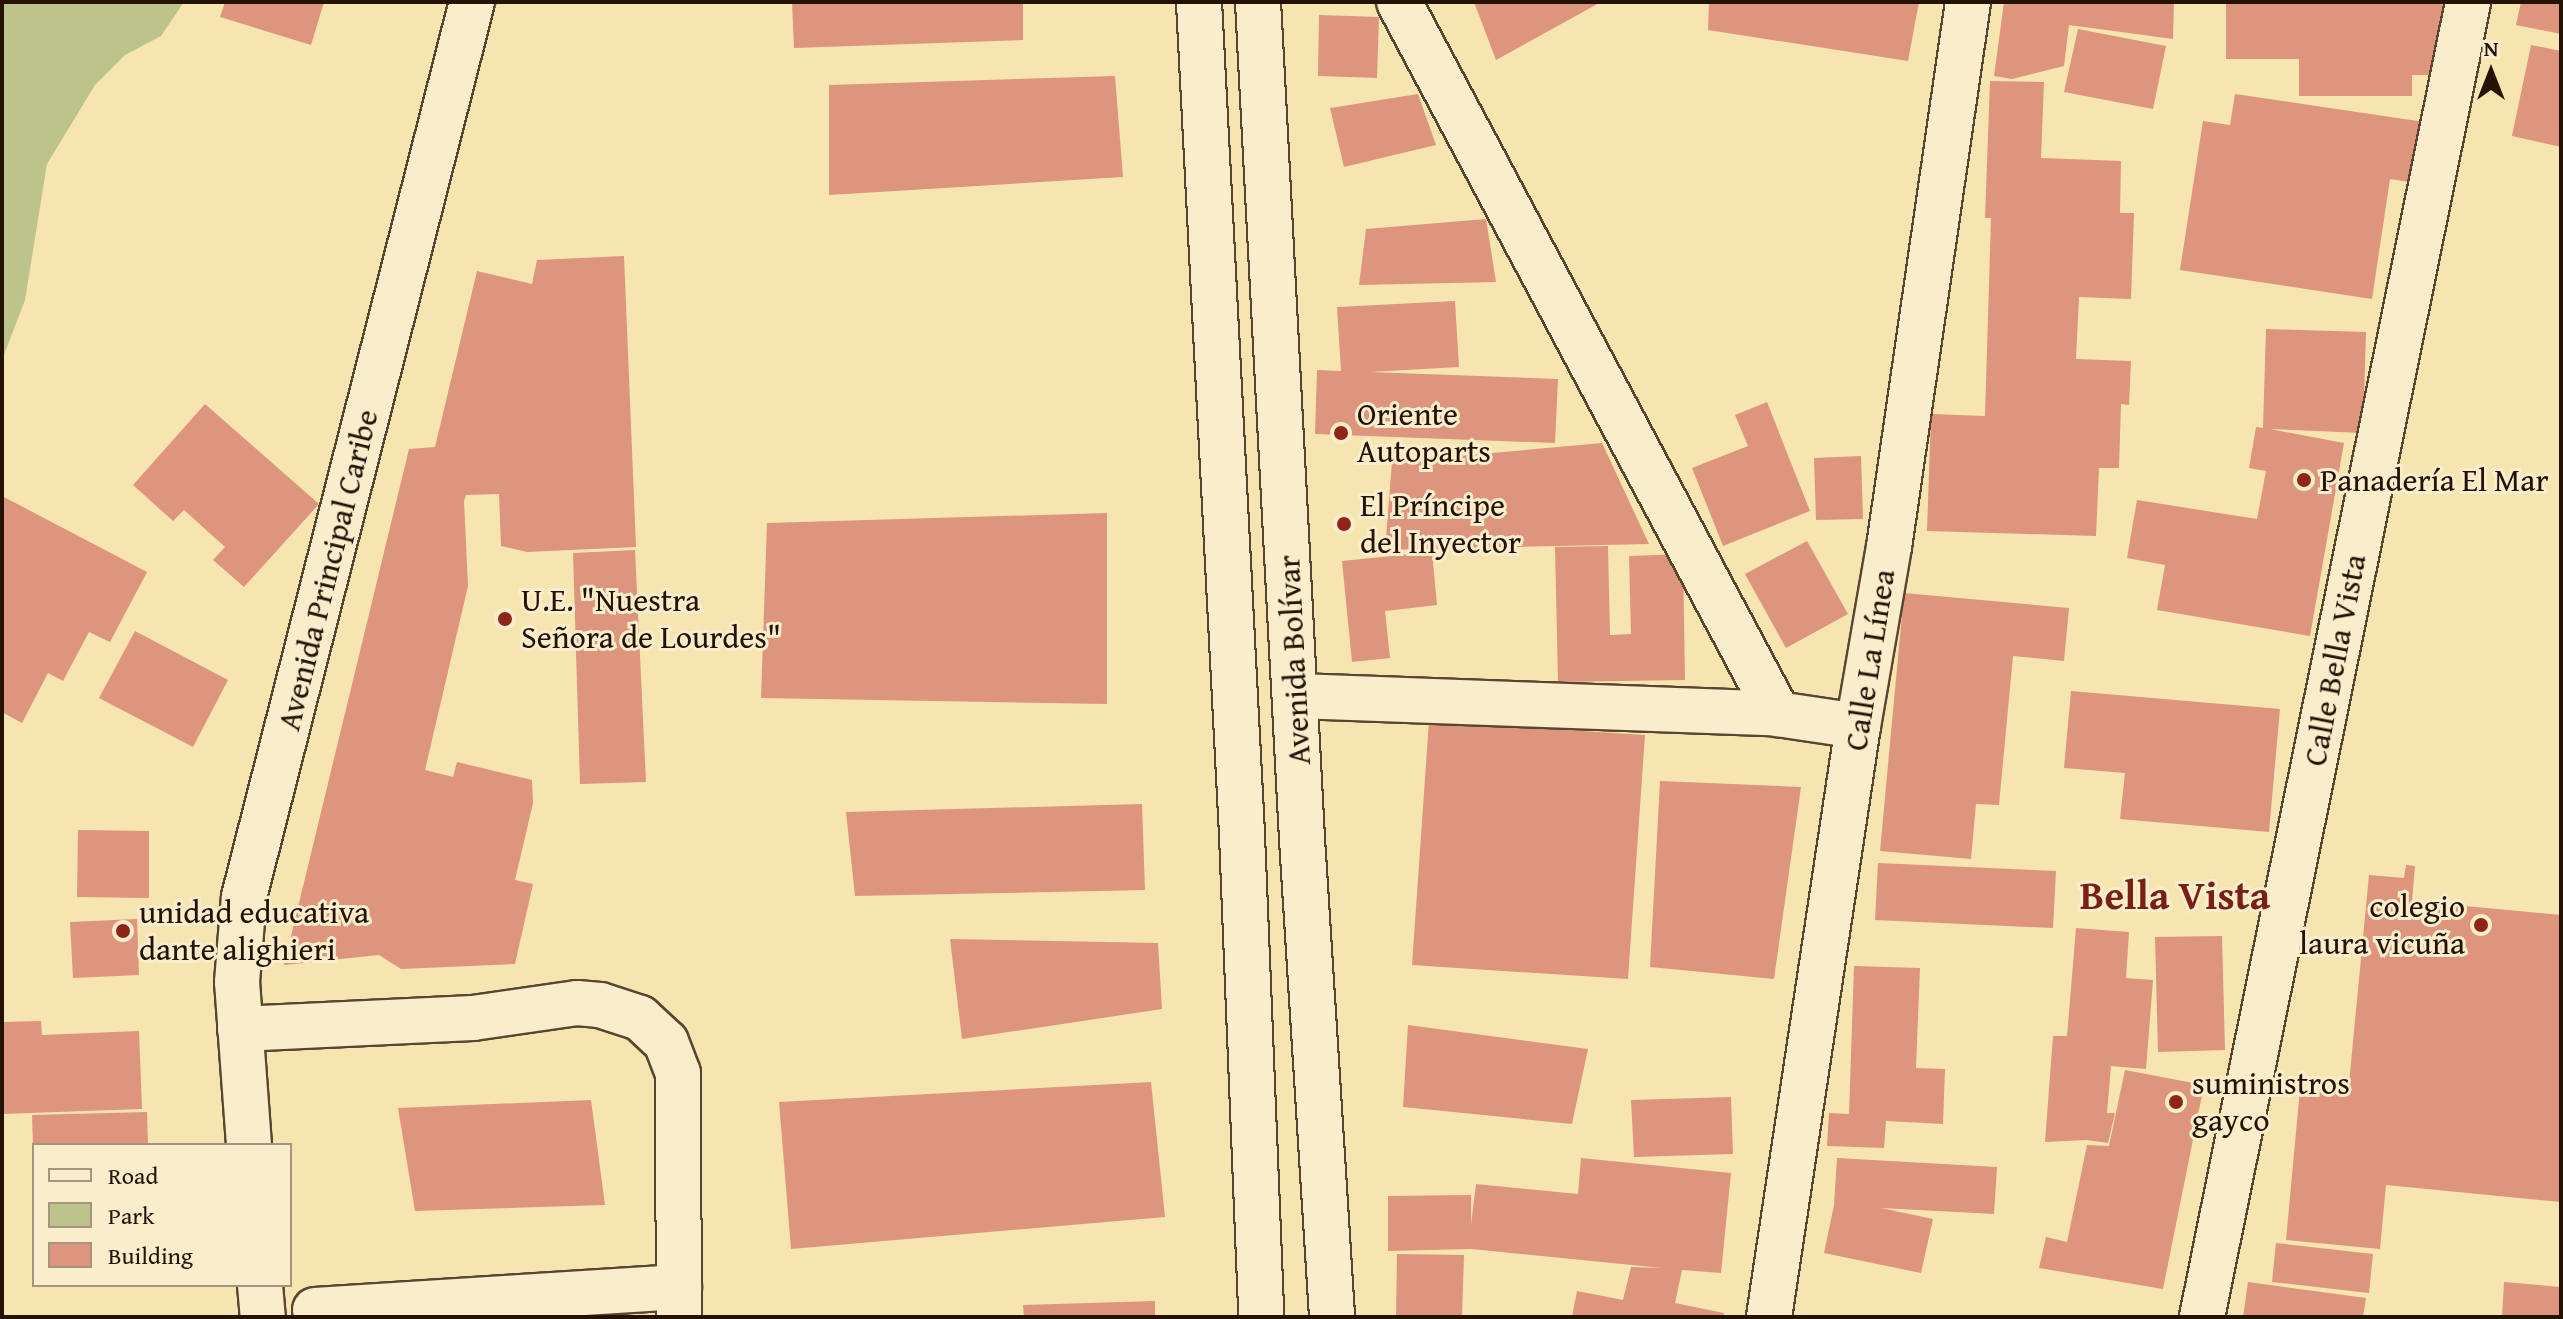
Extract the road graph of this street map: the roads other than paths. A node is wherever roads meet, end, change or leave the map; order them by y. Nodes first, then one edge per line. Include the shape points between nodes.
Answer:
1 (472, 2) edge
2 (1199, 2) edge
3 (1258, 2) edge
4 (1399, 2) edge
5 (1968, 2) edge
6 (2468, 2) edge
7 (1297, 696) junction
8 (1778, 714) junction
9 (1858, 726) junction
10 (240, 1029) junction
11 (249, 1143) edge
12 (260, 1287) edge
13 (679, 1302) edge
14 (315, 1310) dead end
15 (263, 1317) edge
16 (1261, 1317) edge
17 (1332, 1317) edge
18 (1769, 1317) edge
19 (2202, 1317) edge

1 - 10 street, Avenida Principal Caribe via 244,897 237,982
2 - 16 street, Avenida Bolívar
3 - 7 street, Avenida Bolívar
4 - 8 street
5 - 9 street, Calle La Línea
6 - 19 street, Calle Bella Vista
7 - 8 street
7 - 17 street, Avenida Bolívar
8 - 9 street
9 - 18 street, Calle La Línea
10 - 11 street, Avenida Principal Caribe
10 - 13 street via 473,1018 577,1003 640,1018 666,1042 678,1073
12 - 15 street
13 - 14 street

